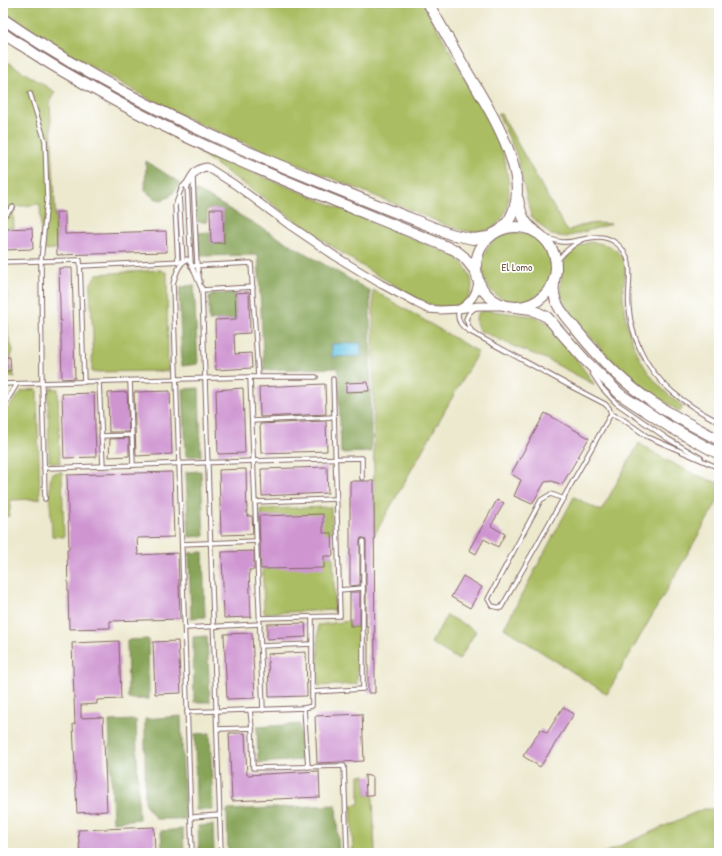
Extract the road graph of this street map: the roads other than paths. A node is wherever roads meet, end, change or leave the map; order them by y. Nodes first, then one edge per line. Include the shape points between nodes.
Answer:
1 (428, 3) edge
2 (3, 19) edge
3 (3, 33) edge
4 (30, 93) dead end
5 (193, 174) junction
6 (187, 185) joint
7 (516, 189) junction
8 (179, 195) junction
9 (13, 207) dead end
10 (3, 217) edge
11 (500, 230) junction
12 (535, 231) junction
13 (488, 237) junction
14 (544, 237) junction
15 (582, 239) junction
16 (41, 261) junction
17 (183, 261) junction
18 (3, 262) edge
19 (556, 263) junction
20 (191, 265) junction
21 (81, 266) junction
22 (197, 266) junction
23 (178, 268) junction
24 (477, 276) junction
25 (555, 279) junction
26 (253, 287) junction
27 (202, 290) junction
28 (478, 306) junction
29 (511, 307) junction
30 (459, 310) junction
31 (474, 334) junction
32 (585, 360) junction
33 (250, 377) junction
34 (258, 377) junction
35 (316, 377) dead end
36 (205, 378) junction
37 (333, 379) dead end
38 (176, 380) junction
39 (130, 381) junction
40 (84, 382) junction
41 (99, 382) junction
42 (42, 383) junction
43 (3, 384) edge
44 (17, 384) junction
45 (3, 407) edge
46 (611, 414) junction
47 (334, 417) junction
48 (252, 421) junction
49 (719, 422) edge
50 (132, 435) junction
51 (101, 436) junction
52 (719, 440) edge
53 (719, 454) edge
54 (335, 459) junction
55 (253, 460) junction
56 (208, 463) junction
57 (179, 464) junction
58 (133, 465) junction
59 (103, 466) junction
60 (718, 467) edge
61 (44, 468) junction
62 (362, 478) dead end
63 (45, 499) dead end
64 (336, 499) junction
65 (564, 499) junction
66 (255, 502) junction
67 (256, 541) junction
68 (363, 541) dead end
69 (182, 544) junction
70 (210, 544) junction
71 (363, 588) junction
72 (339, 590) junction
73 (312, 617) junction
74 (260, 618) junction
75 (260, 624) junction
76 (214, 626) junction
77 (185, 628) junction
78 (312, 644) junction
79 (261, 646) junction
80 (312, 692) junction
81 (304, 708) junction
82 (250, 710) junction
83 (263, 710) junction
84 (187, 712) junction
85 (216, 712) junction
86 (252, 728) junction
87 (217, 729) junction
88 (308, 767) junction
89 (220, 816) junction
90 (191, 817) junction
91 (192, 853) edge
92 (221, 853) edge
93 (347, 853) edge

1 - 7 main road via 499,129 515,173
2 - 13 main road via 101,79 193,127 450,234 473,239
3 - 24 main road via 50,64 189,139 455,250 464,257
4 - 16 lane via 45,141 48,200
5 - 6 street
5 - 8 lane via 182,186
5 - 22 lane
5 - 30 street via 199,168 207,167 214,171 335,256 392,291 428,308
6 - 20 lane
7 - 11 main road via 513,213
7 - 12 main road via 526,224
8 - 17 lane
8 - 23 lane via 175,206
9 - 10 lane
11 - 12 main road via 519,226
11 - 13 main road
12 - 14 main road
13 - 24 main road via 478,255
14 - 15 lane via 562,242
14 - 19 main road via 552,248
15 - 19 lane via 567,249
15 - 49 lane via 604,237 620,247 627,257 630,269 628,293 631,319 645,360 666,387 679,398
16 - 18 lane
16 - 21 lane via 80,260
16 - 42 lane
17 - 20 lane via 187,259
17 - 21 lane
17 - 23 lane
19 - 25 main road
20 - 22 lane
20 - 27 lane
21 - 40 lane
22 - 26 lane via 251,263
22 - 27 lane
23 - 38 lane via 173,284
24 - 29 main road via 487,294 498,303
24 - 30 street via 478,286 472,300
25 - 29 main road via 550,290 537,302
25 - 52 main road via 554,295 557,305 609,367 654,404
26 - 27 lane
26 - 34 lane
27 - 36 lane
28 - 29 street
28 - 30 street
28 - 31 lane via 469,313 466,320
29 - 32 main road via 536,310 547,317
30 - 31 lane via 457,315 460,324
31 - 46 lane via 605,404
32 - 53 main road via 627,400
32 - 60 lane via 602,388 616,403 668,439
33 - 34 lane
33 - 36 lane
33 - 48 lane
34 - 35 lane
36 - 38 lane
36 - 56 lane
37 - 47 lane
38 - 39 lane
38 - 57 lane
39 - 41 lane
39 - 50 lane
40 - 41 lane
40 - 42 lane
41 - 51 lane
42 - 44 lane
42 - 61 lane
43 - 44 lane
44 - 45 lane
46 - 60 lane via 648,437
46 - 65 lane
47 - 48 lane
47 - 54 lane
48 - 55 lane
50 - 51 lane
50 - 58 lane
51 - 59 lane
54 - 55 lane
54 - 62 lane via 362,458
54 - 64 lane
55 - 56 lane
55 - 66 lane
56 - 57 lane
56 - 70 lane
57 - 58 lane
57 - 69 lane
58 - 59 lane
59 - 61 lane
61 - 63 lane
64 - 66 lane
64 - 72 lane
65 - 65 lane via 501,608 492,606 488,598 541,500 551,494
66 - 67 lane
67 - 70 lane
67 - 74 lane
68 - 71 lane
69 - 70 lane
69 - 77 lane
70 - 76 lane
71 - 72 lane
71 - 80 lane via 363,689
72 - 73 lane via 340,616
73 - 74 lane
73 - 78 lane
74 - 75 lane
75 - 76 lane
75 - 79 lane
76 - 77 lane
76 - 85 lane
77 - 84 lane
78 - 79 lane
78 - 80 lane
79 - 83 lane
80 - 81 lane via 312,706
81 - 83 lane
81 - 88 lane
82 - 83 lane
82 - 85 lane
82 - 86 lane
84 - 85 lane
84 - 90 lane
85 - 87 lane
86 - 87 lane
86 - 88 lane via 253,768
87 - 89 lane
88 - 93 lane via 344,766
89 - 90 lane
89 - 92 lane
90 - 91 lane

